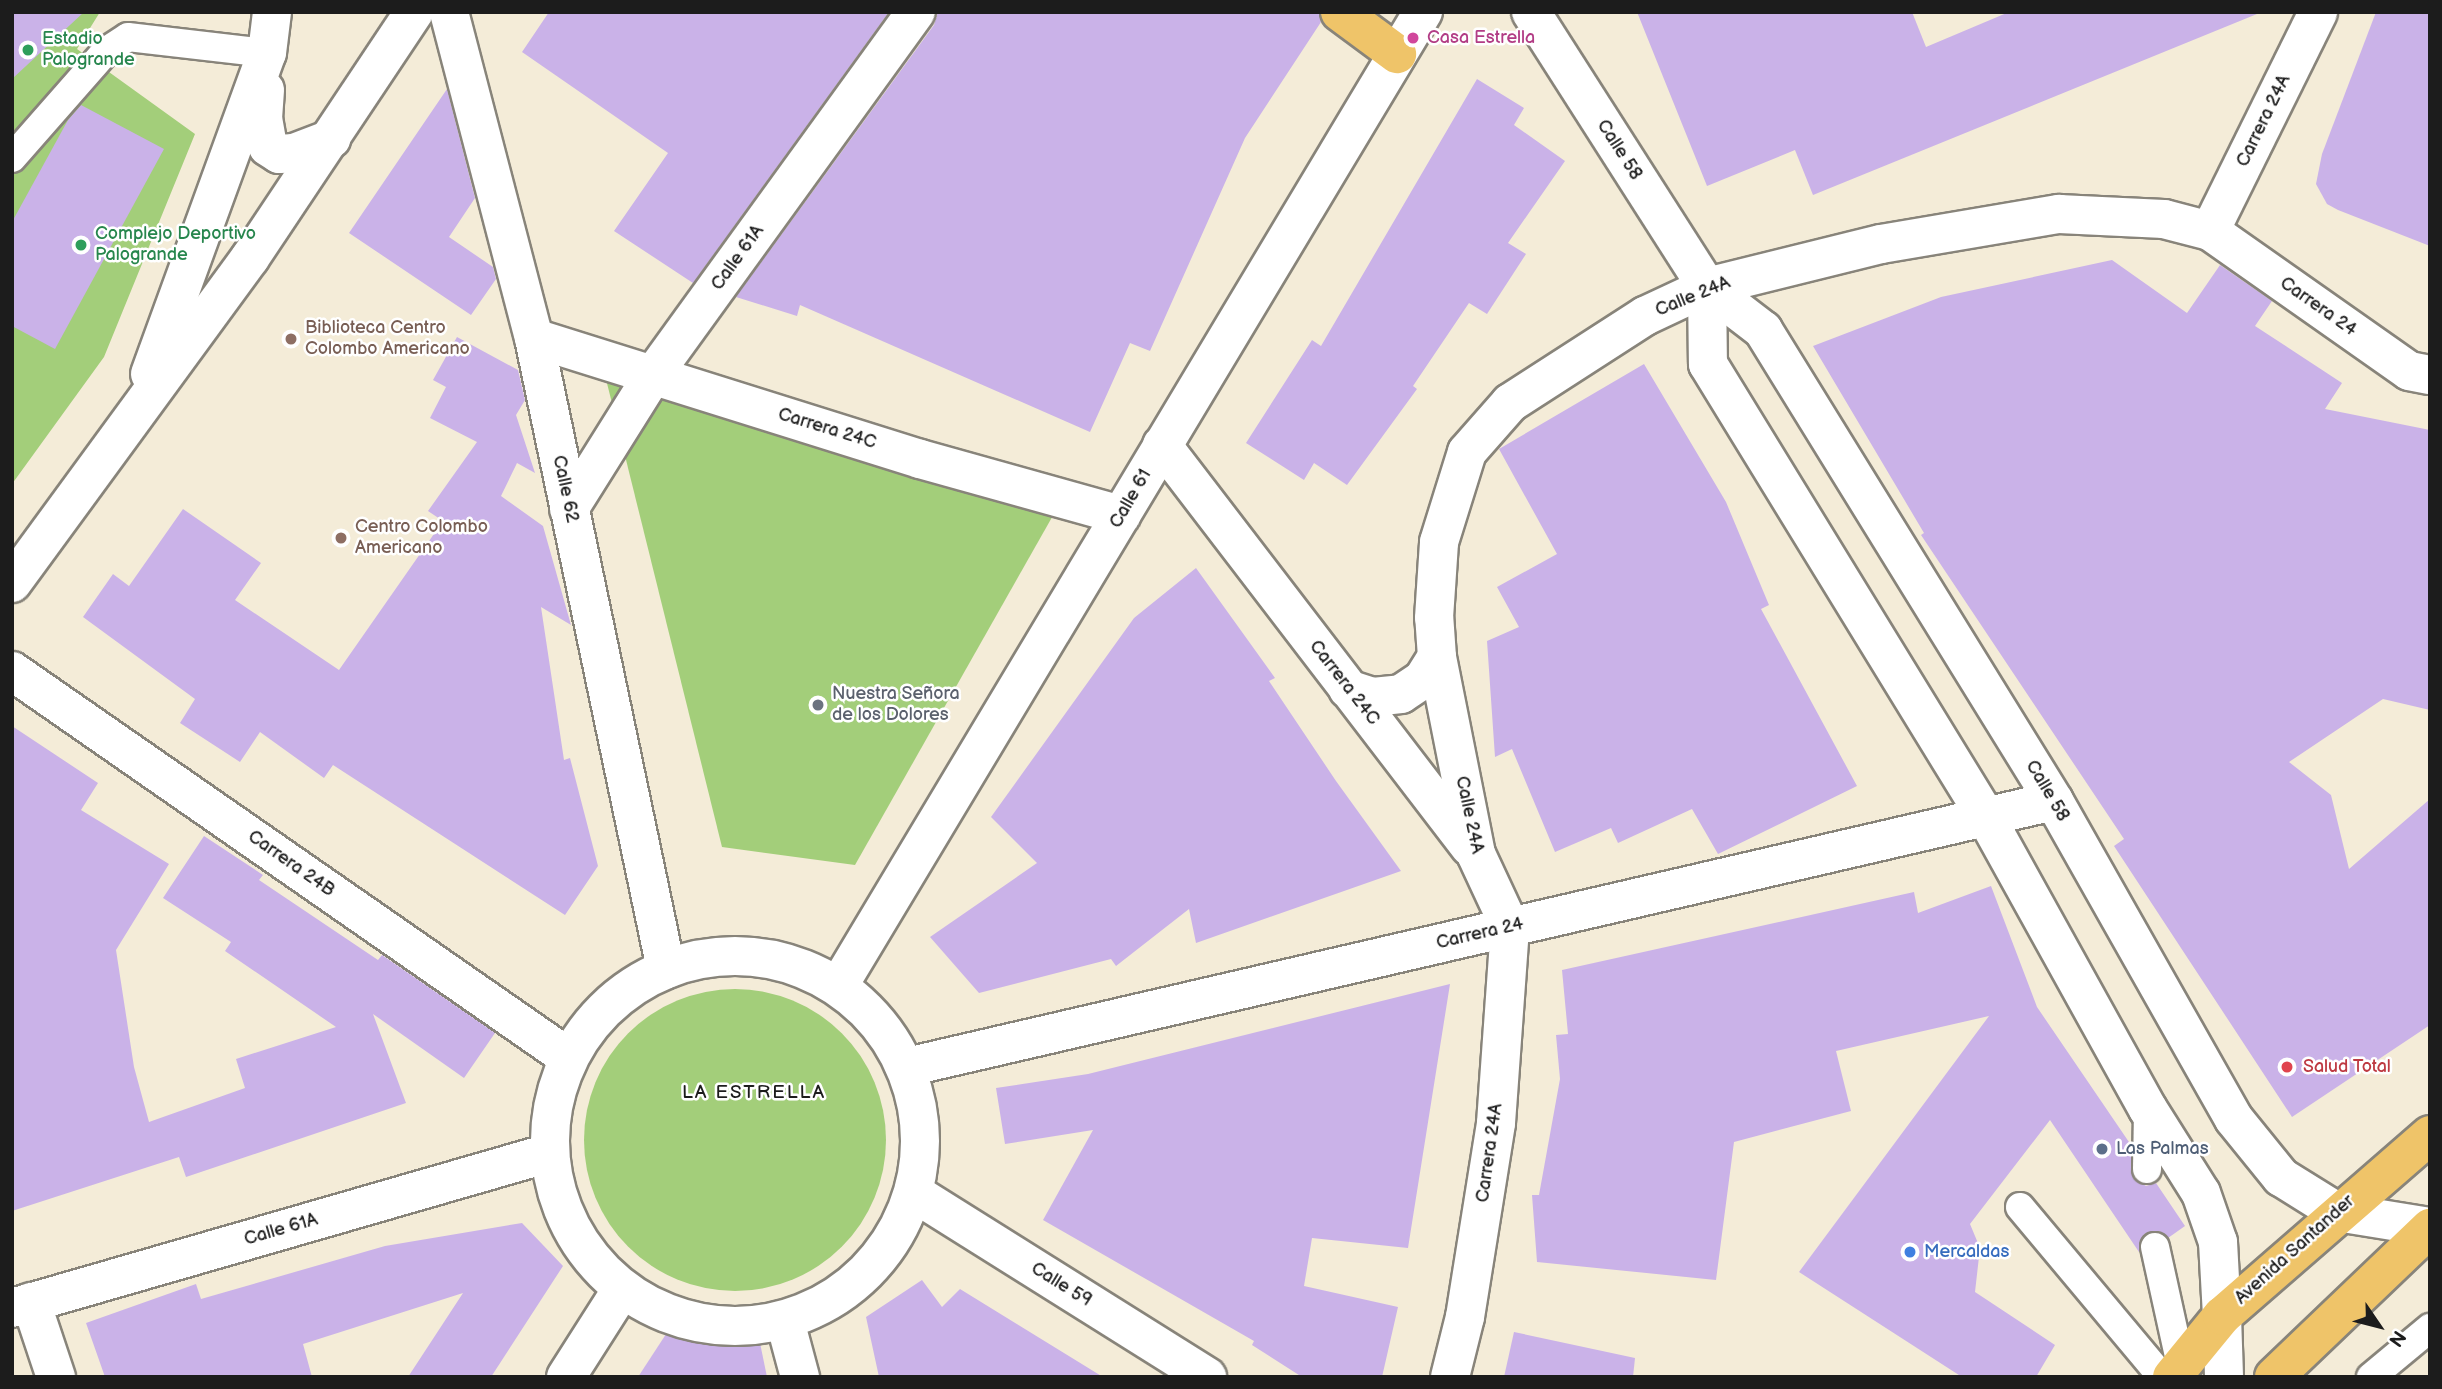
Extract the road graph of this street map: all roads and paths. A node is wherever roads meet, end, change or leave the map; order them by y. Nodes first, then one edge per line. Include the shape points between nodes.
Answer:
1 (272, 12) edge
2 (414, 12) edge
3 (449, 12) edge
4 (916, 12) edge
5 (1340, 12) edge
6 (1423, 12) edge
7 (1531, 12) edge
8 (2318, 12) edge
9 (267, 53) junction
10 (1397, 54) junction
11 (331, 139) junction
12 (12, 158) edge
13 (2210, 231) junction
14 (1707, 287) junction
15 (534, 338) junction
16 (653, 375) junction
17 (2430, 375) edge
18 (133, 418) junction
19 (1162, 445) junction
20 (569, 509) junction
21 (1122, 515) junction
22 (12, 583) edge
23 (1437, 657) junction
24 (12, 671) edge
25 (1348, 689) junction
26 (2054, 801) junction
27 (1986, 817) junction
28 (1476, 854) junction
29 (1510, 927) junction
30 (666, 969) junction
31 (839, 985) junction
32 (569, 1058) junction
33 (906, 1067) junction
34 (2148, 1109) junction
35 (2430, 1135) edge
36 (549, 1153) junction
37 (2147, 1169) dead end
38 (914, 1193) junction
39 (2020, 1207) dead end
40 (2337, 1212) junction
41 (2430, 1228) edge
42 (2155, 1247) dead end
43 (622, 1289) junction
44 (22, 1305) edge
45 (2222, 1316) junction
46 (785, 1321) junction
47 (2430, 1328) edge
48 (2172, 1373) edge
49 (57, 1377) edge
50 (566, 1377) edge
51 (800, 1377) edge
52 (1207, 1377) edge
53 (1450, 1377) edge
54 (2224, 1377) edge
55 (2274, 1377) edge
56 (2371, 1377) edge

1 - 9 street
2 - 11 street
3 - 15 street, Calle 62
4 - 16 street, Calle 61A
5 - 10 main road
6 - 10 street, Calle 61
7 - 14 street, Calle 58
8 - 13 street, Carrera 24A
9 - 11 street via 263,118 268,147 279,154 294,153
9 - 12 lane via 141,36 117,42
9 - 18 street
10 - 19 street, Calle 61
11 - 18 street
13 - 14 street, Calle 24A via 2164,219 2059,214 1881,244
13 - 17 street, Carrera 24 via 2409,371
14 - 23 street, Calle 24A via 1645,316 1510,402 1467,452 1439,542 1434,618
14 - 26 street, Calle 58 via 1763,330
14 - 27 street via 1708,363
15 - 16 street, Carrera 24C
15 - 20 street, Calle 62
16 - 20 street, Calle 61A
16 - 21 street, Carrera 24C via 920,459
18 - 22 street
19 - 21 street, Calle 61
19 - 25 street, Carrera 24C
20 - 30 street, Calle 62
21 - 31 street, Calle 61
23 - 25 street via 1423,679 1401,694 1373,697
23 - 28 street, Calle 24A
24 - 32 street, Carrera 24B
25 - 28 street, Carrera 24C
26 - 27 street, Carrera 24
26 - 40 street, Calle 58 via 2234,1119 2281,1177
27 - 29 street, Carrera 24
27 - 34 street
28 - 29 street, Calle 24A
29 - 33 street, Carrera 24
29 - 53 street, Carrera 24A via 1496,1123 1465,1317
30 - 31 street via 715,956 765,957 804,967
30 - 32 street via 628,990 594,1021
31 - 33 street via 890,1036
32 - 36 street via 553,1106
33 - 38 street via 919,1108 921,1150
34 - 37 lane
34 - 45 street via 2202,1193 2218,1242
35 - 40 main road, Avenida Santander
36 - 43 street via 557,1195 572,1231 594,1264
36 - 44 street, Calle 61A
38 - 46 street via 894,1236 865,1273 828,1301
38 - 52 street, Calle 59
39 - 48 lane
40 - 41 street, Calle 58
40 - 45 main road, Avenida Santander
41 - 55 main road
42 - 48 lane
43 - 46 street via 657,1311 696,1323 740,1327
43 - 50 street
44 - 49 street
45 - 48 main road, Avenida Santander
45 - 54 street
46 - 51 street
47 - 56 lane

